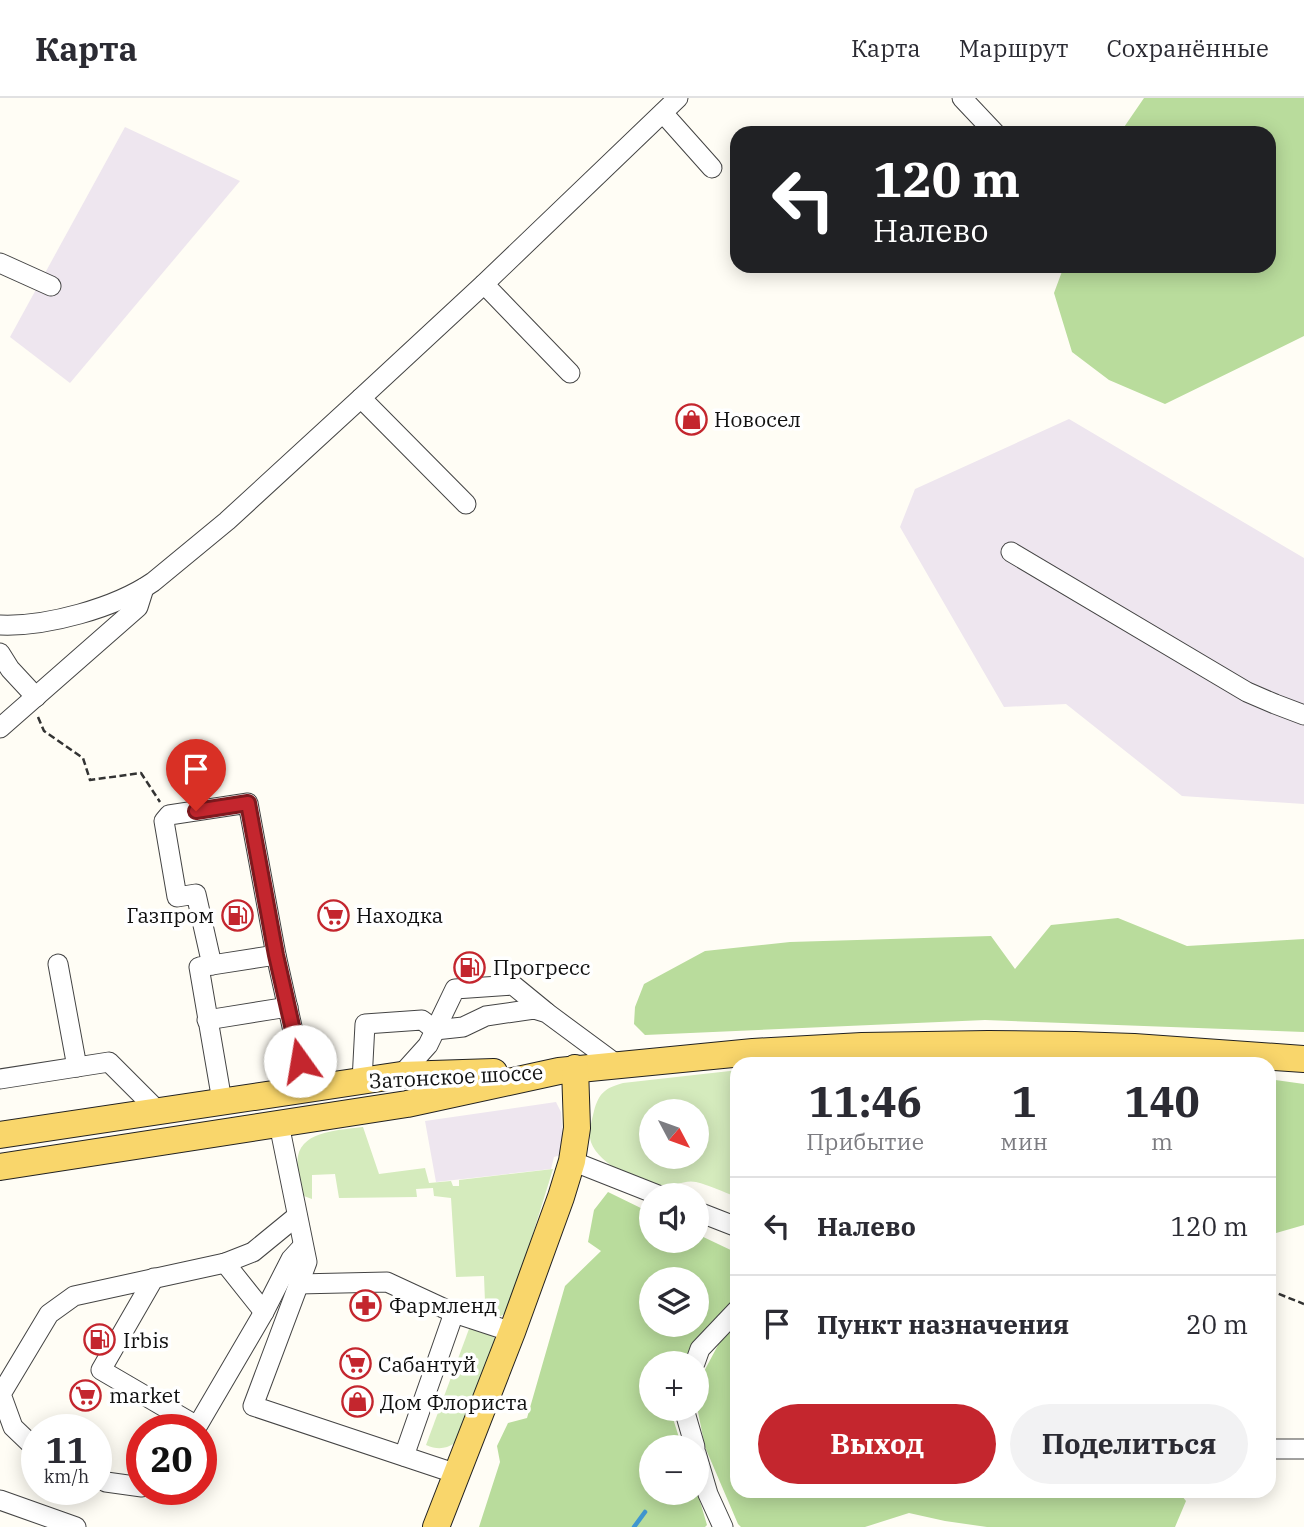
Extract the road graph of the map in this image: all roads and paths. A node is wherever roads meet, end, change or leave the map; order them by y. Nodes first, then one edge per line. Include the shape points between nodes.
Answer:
1 (678, 98) edge
2 (962, 98) edge
3 (663, 113) junction
4 (988, 126) edge
5 (712, 168) dead end
6 (0, 263) edge
7 (484, 284) junction
8 (51, 286) dead end
9 (570, 373) dead end
10 (361, 398) junction
11 (466, 504) dead end
12 (1010, 552) dead end
13 (144, 588) junction
14 (0, 625) edge
15 (0, 653) edge
16 (34, 699) junction
17 (1304, 715) edge
18 (0, 728) edge
19 (169, 815) junction
20 (276, 955) junction
21 (58, 964) dead end
22 (212, 965) junction
23 (288, 1007) junction
24 (547, 1013) junction
25 (207, 1020) junction
26 (435, 1030) junction
27 (862, 1046) junction
28 (754, 1052) junction
29 (769, 1057) edge
30 (890, 1057) edge
31 (1182, 1057) edge
32 (1276, 1059) edge
33 (1304, 1059) edge
34 (616, 1064) junction
35 (77, 1067) junction
36 (567, 1069) junction
37 (401, 1075) junction
38 (0, 1079) edge
39 (362, 1081) junction
40 (306, 1089) junction
41 (222, 1101) junction
42 (158, 1111) junction
43 (279, 1124) junction
44 (0, 1135) edge
45 (572, 1161) junction
46 (0, 1170) edge
47 (639, 1187) edge
48 (298, 1216) junction
49 (709, 1216) edge
50 (730, 1224) edge
51 (303, 1246) junction
52 (225, 1263) junction
53 (155, 1278) junction
54 (298, 1284) junction
55 (1276, 1293) edge
56 (1304, 1304) edge
57 (264, 1312) junction
58 (454, 1314) junction
59 (730, 1317) edge
60 (512, 1332) junction
61 (698, 1351) edge
62 (173, 1414) edge
63 (204, 1414) edge
64 (21, 1435) edge
65 (1276, 1449) edge
66 (1304, 1450) edge
67 (404, 1456) junction
68 (457, 1474) junction
69 (709, 1496) edge
70 (0, 1500) edge
71 (76, 1527) edge
72 (436, 1527) edge
73 (723, 1527) edge

1 - 3 street
2 - 4 street
3 - 5 street
3 - 7 street
6 - 8 street
7 - 9 street
7 - 10 street
10 - 11 street
10 - 13 street
12 - 17 street via 1247,692
13 - 14 street via 84,613 18,626
13 - 16 street via 138,607
15 - 16 street
16 - 18 street
16 - 19 path via 44,730 83,758 90,780 141,773
19 - 20 street via 248,803
19 - 22 street via 164,821 177,897 196,894
20 - 22 street
20 - 23 street
21 - 35 street
22 - 25 street via 199,967
23 - 25 street
23 - 40 street
24 - 26 street via 534,1009 485,1016 463,1027
24 - 26 street via 513,985 455,989
24 - 34 street
25 - 41 street
26 - 37 street
26 - 39 street via 422,1020 365,1024
27 - 28 main road
27 - 30 street
27 - 31 main road via 1075,1045
28 - 29 street
28 - 34 main road
32 - 33 main road
34 - 36 main road
35 - 38 street
35 - 42 street via 109,1062
36 - 37 main road, Затонское шоссе
36 - 43 main road, Затонское шоссе via 407,1104
36 - 45 main road via 576,1128
37 - 39 main road, Затонское шоссе
39 - 40 main road, Затонское шоссе
40 - 41 main road, Затонское шоссе
41 - 42 main road, Затонское шоссе
42 - 44 main road, Затонское шоссе
43 - 46 main road, Затонское шоссе
43 - 48 street
45 - 47 street
45 - 60 main road
48 - 51 street
48 - 52 street via 253,1252
49 - 50 street
51 - 54 street via 307,1262
51 - 57 street via 290,1259
52 - 53 street
52 - 57 street
53 - 62 street via 101,1370
53 - 64 street via 74,1296 49,1314 1,1394 13,1427
54 - 58 street via 387,1282
54 - 67 street via 253,1406
55 - 56 path
57 - 63 street
58 - 60 street
58 - 67 street
59 - 61 street
60 - 68 main road
65 - 66 street
67 - 68 street
68 - 72 main road
69 - 73 street
70 - 71 street

